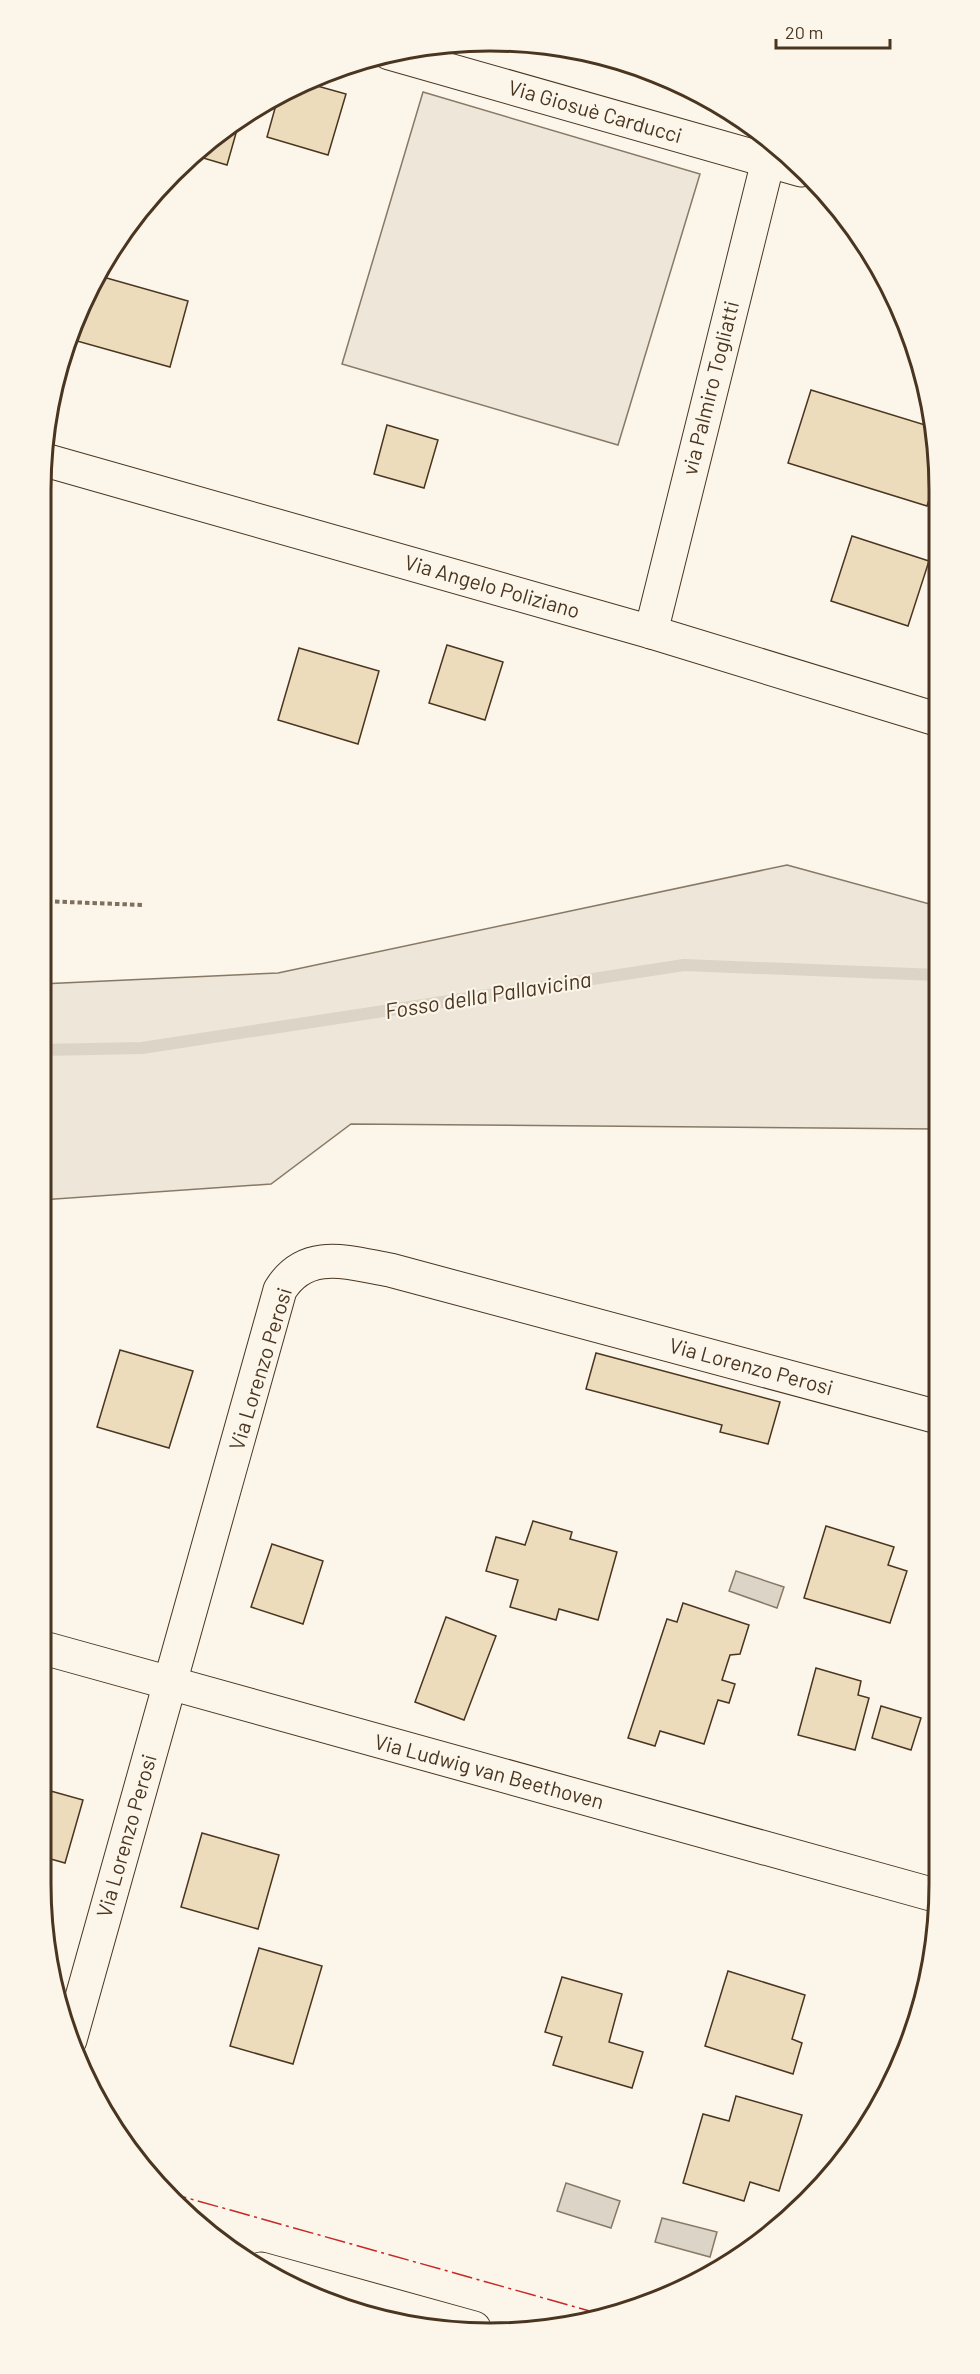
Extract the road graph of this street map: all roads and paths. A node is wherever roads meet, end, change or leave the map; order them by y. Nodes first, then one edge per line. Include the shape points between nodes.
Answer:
1 (409, 58) edge
2 (770, 153) edge
3 (52, 462) edge
4 (651, 632) junction
5 (929, 717) edge
6 (51, 901) edge
7 (144, 905) dead end
8 (929, 1416) edge
9 (51, 1650) edge
10 (170, 1684) junction
11 (929, 1893) edge
12 (74, 2025) edge
13 (308, 2283) edge
14 (445, 2320) edge

1 - 2 street, Via Giosuè Carducci
2 - 4 street, via Palmiro Togliatti
3 - 4 street, Via Angelo Poliziano
4 - 5 street, Via Angelo Poliziano
6 - 7 path
8 - 10 street, Via Lorenzo Perosi via 390,1270 334,1260 309,1264 295,1272 280,1290
9 - 10 street, Via Ludwig van Beethoven
10 - 11 street, Via Ludwig van Beethoven
10 - 12 street, Via Lorenzo Perosi
13 - 14 street

